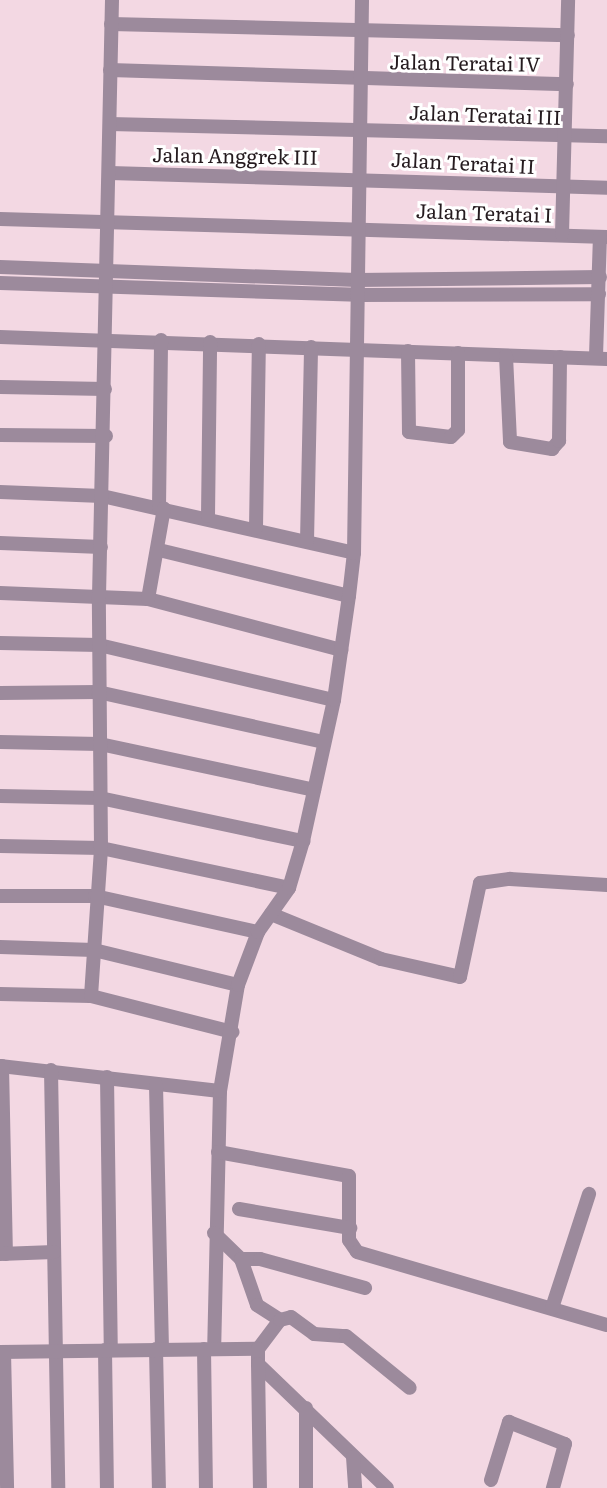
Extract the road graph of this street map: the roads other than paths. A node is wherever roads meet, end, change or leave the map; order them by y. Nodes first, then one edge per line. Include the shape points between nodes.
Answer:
1 (112, 0) edge
2 (362, 0) edge
3 (568, 0) edge
4 (111, 24) junction
5 (362, 30) junction
6 (568, 35) junction
7 (110, 70) junction
8 (362, 79) junction
9 (567, 84) junction
10 (110, 124) junction
11 (361, 130) junction
12 (565, 136) junction
13 (607, 136) edge
14 (110, 173) junction
15 (360, 178) junction
16 (564, 187) junction
17 (607, 188) edge
18 (0, 219) edge
19 (108, 224) junction
20 (360, 228) junction
21 (562, 234) junction
22 (604, 237) edge
23 (0, 267) edge
24 (600, 277) junction
25 (107, 279) junction
26 (0, 283) edge
27 (357, 288) junction
28 (599, 294) junction
29 (0, 337) edge
30 (107, 339) junction
31 (161, 340) junction
32 (210, 342) junction
33 (259, 344) junction
34 (311, 347) junction
35 (358, 348) junction
36 (408, 351) junction
37 (458, 353) junction
38 (506, 356) junction
39 (560, 357) junction
40 (601, 358) edge
41 (0, 387) edge
42 (105, 389) junction
43 (0, 435) edge
44 (106, 436) junction
45 (0, 492) edge
46 (102, 496) junction
47 (161, 508) junction
48 (208, 516) junction
49 (256, 528) junction
50 (307, 541) junction
51 (0, 543) edge
52 (101, 547) junction
53 (159, 550) junction
54 (354, 553) junction
55 (0, 593) edge
56 (99, 596) junction
57 (349, 596) junction
58 (148, 599) junction
59 (0, 643) edge
60 (99, 645) junction
61 (341, 650) junction
62 (98, 692) junction
63 (0, 693) edge
64 (334, 700) junction
65 (0, 742) edge
66 (324, 742) junction
67 (100, 744) junction
68 (314, 790) junction
69 (0, 796) edge
70 (100, 798) junction
71 (303, 841) junction
72 (0, 846) edge
73 (101, 848) junction
74 (607, 885) edge
75 (289, 888) junction
76 (0, 896) edge
77 (95, 896) junction
78 (271, 914) junction
79 (258, 932) junction
80 (0, 947) edge
81 (94, 950) junction
82 (238, 985) junction
83 (0, 994) edge
84 (91, 996) junction
85 (232, 1032) junction
86 (1, 1066) edge
87 (51, 1070) junction
88 (107, 1077) junction
89 (156, 1085) junction
90 (220, 1091) junction
91 (218, 1152) junction
92 (589, 1194) dead end
93 (239, 1209) dead end
94 (350, 1228) junction
95 (214, 1233) junction
96 (54, 1252) junction
97 (3, 1254) edge
98 (241, 1259) junction
99 (365, 1288) dead end
100 (552, 1308) junction
101 (280, 1320) junction
102 (606, 1322) edge
103 (209, 1348) junction
104 (159, 1349) junction
105 (108, 1350) junction
106 (56, 1351) junction
107 (2, 1352) edge
108 (258, 1356) junction
109 (410, 1388) dead end
110 (306, 1408) junction
111 (353, 1457) junction
112 (491, 1480) dead end
113 (7, 1488) edge
114 (58, 1488) edge
115 (107, 1488) edge
116 (159, 1488) edge
117 (206, 1488) edge
118 (260, 1488) edge
119 (306, 1488) edge
120 (355, 1488) edge
121 (387, 1488) edge
122 (553, 1488) edge

1 - 4 street
2 - 5 street
3 - 6 street
4 - 5 street
4 - 7 street
5 - 6 street
5 - 8 street
6 - 9 street
7 - 8 street, Jalan Teratai IV
7 - 10 street
8 - 9 street, Jalan Teratai IV
8 - 11 street
9 - 12 street
10 - 11 street, Jalan Teratai III
10 - 14 street
11 - 12 street, Jalan Teratai III
11 - 15 street
12 - 13 street, Jalan Teratai III
12 - 16 street
14 - 15 street, Jalan Anggrek III
14 - 19 street
15 - 16 street, Jalan Teratai II
15 - 20 street
16 - 17 street, Jalan Teratai II
16 - 21 street
18 - 19 street, Jalan Teratai I
19 - 20 street, Jalan Teratai I
19 - 25 street
20 - 21 street, Jalan Teratai I
20 - 27 street
21 - 22 street, Jalan Teratai I
22 - 24 street
23 - 25 street
24 - 27 street
24 - 28 street
25 - 26 street
25 - 27 street
25 - 30 street
27 - 28 street
27 - 35 street
28 - 40 street
29 - 30 street
30 - 31 street
30 - 42 street
31 - 32 street
31 - 47 street
32 - 33 street
32 - 48 street
33 - 34 street
33 - 49 street
34 - 35 street
34 - 50 street
35 - 36 street
35 - 54 street
36 - 37 street
36 - 37 street via 409,432 451,437 458,430
37 - 38 street
38 - 39 street
38 - 39 street via 510,442 552,449 559,441
39 - 40 street
41 - 42 street
42 - 44 street
43 - 44 street
44 - 46 street
45 - 46 street
46 - 47 street
46 - 52 street
47 - 48 street
47 - 53 street
48 - 49 street
49 - 50 street
50 - 54 street
51 - 52 street
52 - 56 street
53 - 57 street
53 - 58 street
54 - 57 street
55 - 56 street
56 - 58 street
56 - 60 street
57 - 61 street
58 - 61 street
59 - 60 street
60 - 62 street
60 - 64 street
61 - 64 street
62 - 63 street
62 - 66 street
62 - 67 street
64 - 66 street
65 - 67 street
66 - 68 street
67 - 68 street
67 - 70 street
68 - 71 street
69 - 70 street
70 - 71 street
70 - 73 street
71 - 75 street
72 - 73 street
73 - 75 street
73 - 77 street
74 - 78 street via 510,879 480,883 460,977 381,959
75 - 78 street
76 - 77 street
77 - 79 street
77 - 81 street
78 - 79 street
79 - 82 street
80 - 81 street
81 - 82 street
81 - 84 street
82 - 85 street
83 - 84 street
84 - 85 street
85 - 90 street
86 - 87 street
86 - 97 street
87 - 88 street
87 - 96 street
88 - 89 street
88 - 105 street
89 - 90 street
89 - 104 street
90 - 91 street
91 - 94 street via 345,1173 351,1181
91 - 95 street
92 - 100 street
93 - 94 street
94 - 100 street via 357,1252
95 - 98 street
95 - 103 street
96 - 97 street
96 - 106 street
98 - 99 street via 260,1259
98 - 101 street via 257,1305
100 - 102 street
101 - 108 street
101 - 109 street via 291,1317 314,1334 346,1336
103 - 104 street
103 - 108 street
103 - 117 street
104 - 105 street
104 - 116 street
105 - 106 street
105 - 115 street
106 - 107 street
106 - 114 street
107 - 113 street
108 - 110 street
108 - 118 street
110 - 111 street
110 - 119 street
111 - 120 street
111 - 121 street
112 - 122 street via 509,1422 565,1444

